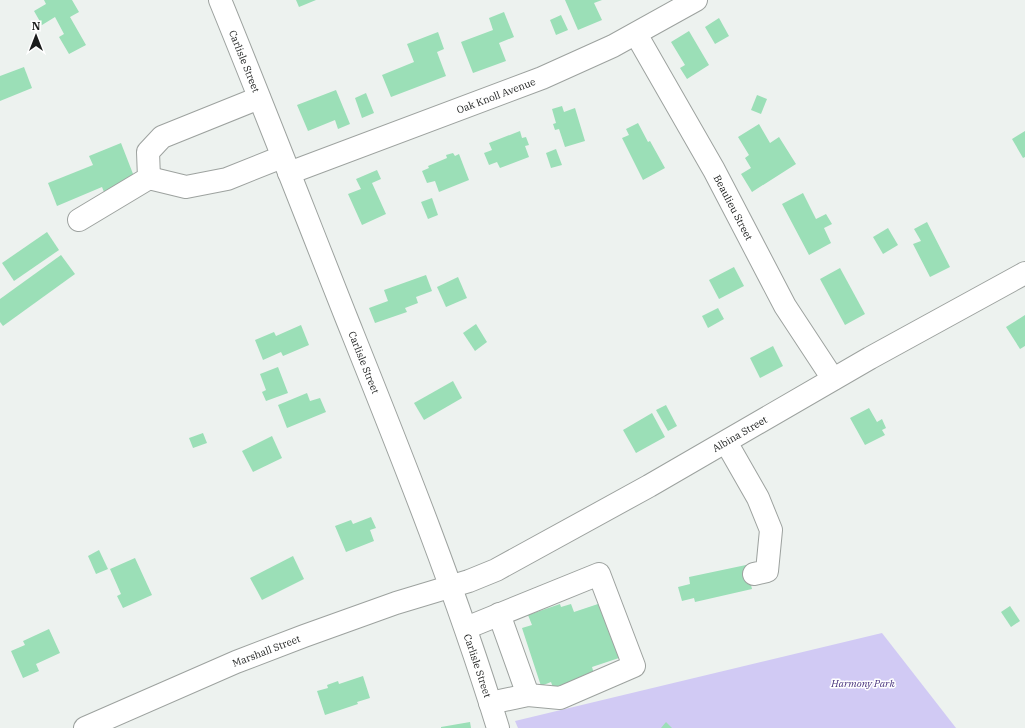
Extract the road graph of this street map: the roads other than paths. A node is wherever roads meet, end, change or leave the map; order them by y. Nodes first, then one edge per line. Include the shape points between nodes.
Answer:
1 (220, 0) edge
2 (696, 0) edge
3 (636, 34) junction
4 (259, 98) junction
5 (286, 165) junction
6 (149, 178) junction
7 (79, 220) dead end
8 (1025, 273) edge
9 (833, 379) junction
10 (726, 442) junction
11 (754, 574) dead end
12 (451, 586) junction
13 (499, 614) junction
14 (466, 628) junction
15 (528, 695) junction
16 (490, 702) junction
17 (86, 728) edge
18 (498, 728) edge

1 - 4 street, Carlisle Street
2 - 3 street, Oak Knoll Avenue
3 - 5 street, Oak Knoll Avenue via 542,78
3 - 9 street, Beaulieu Street via 714,170 781,299 801,334
4 - 5 street, Carlisle Street
4 - 6 street via 162,138 148,152
5 - 6 street, Oak Knoll Avenue via 186,187
5 - 12 street, Carlisle Street
6 - 7 street
8 - 9 street, Albina Street
9 - 10 street, Albina Street
10 - 11 street via 758,498 771,530 767,571
10 - 12 street, Albina Street via 496,570
12 - 14 street, Carlisle Street
12 - 17 street, Marshall Street via 363,614 236,662
13 - 14 street
13 - 15 street
13 - 15 street via 599,574 634,666 560,698
14 - 16 street, Carlisle Street
15 - 16 street
16 - 18 street, Carlisle Street

